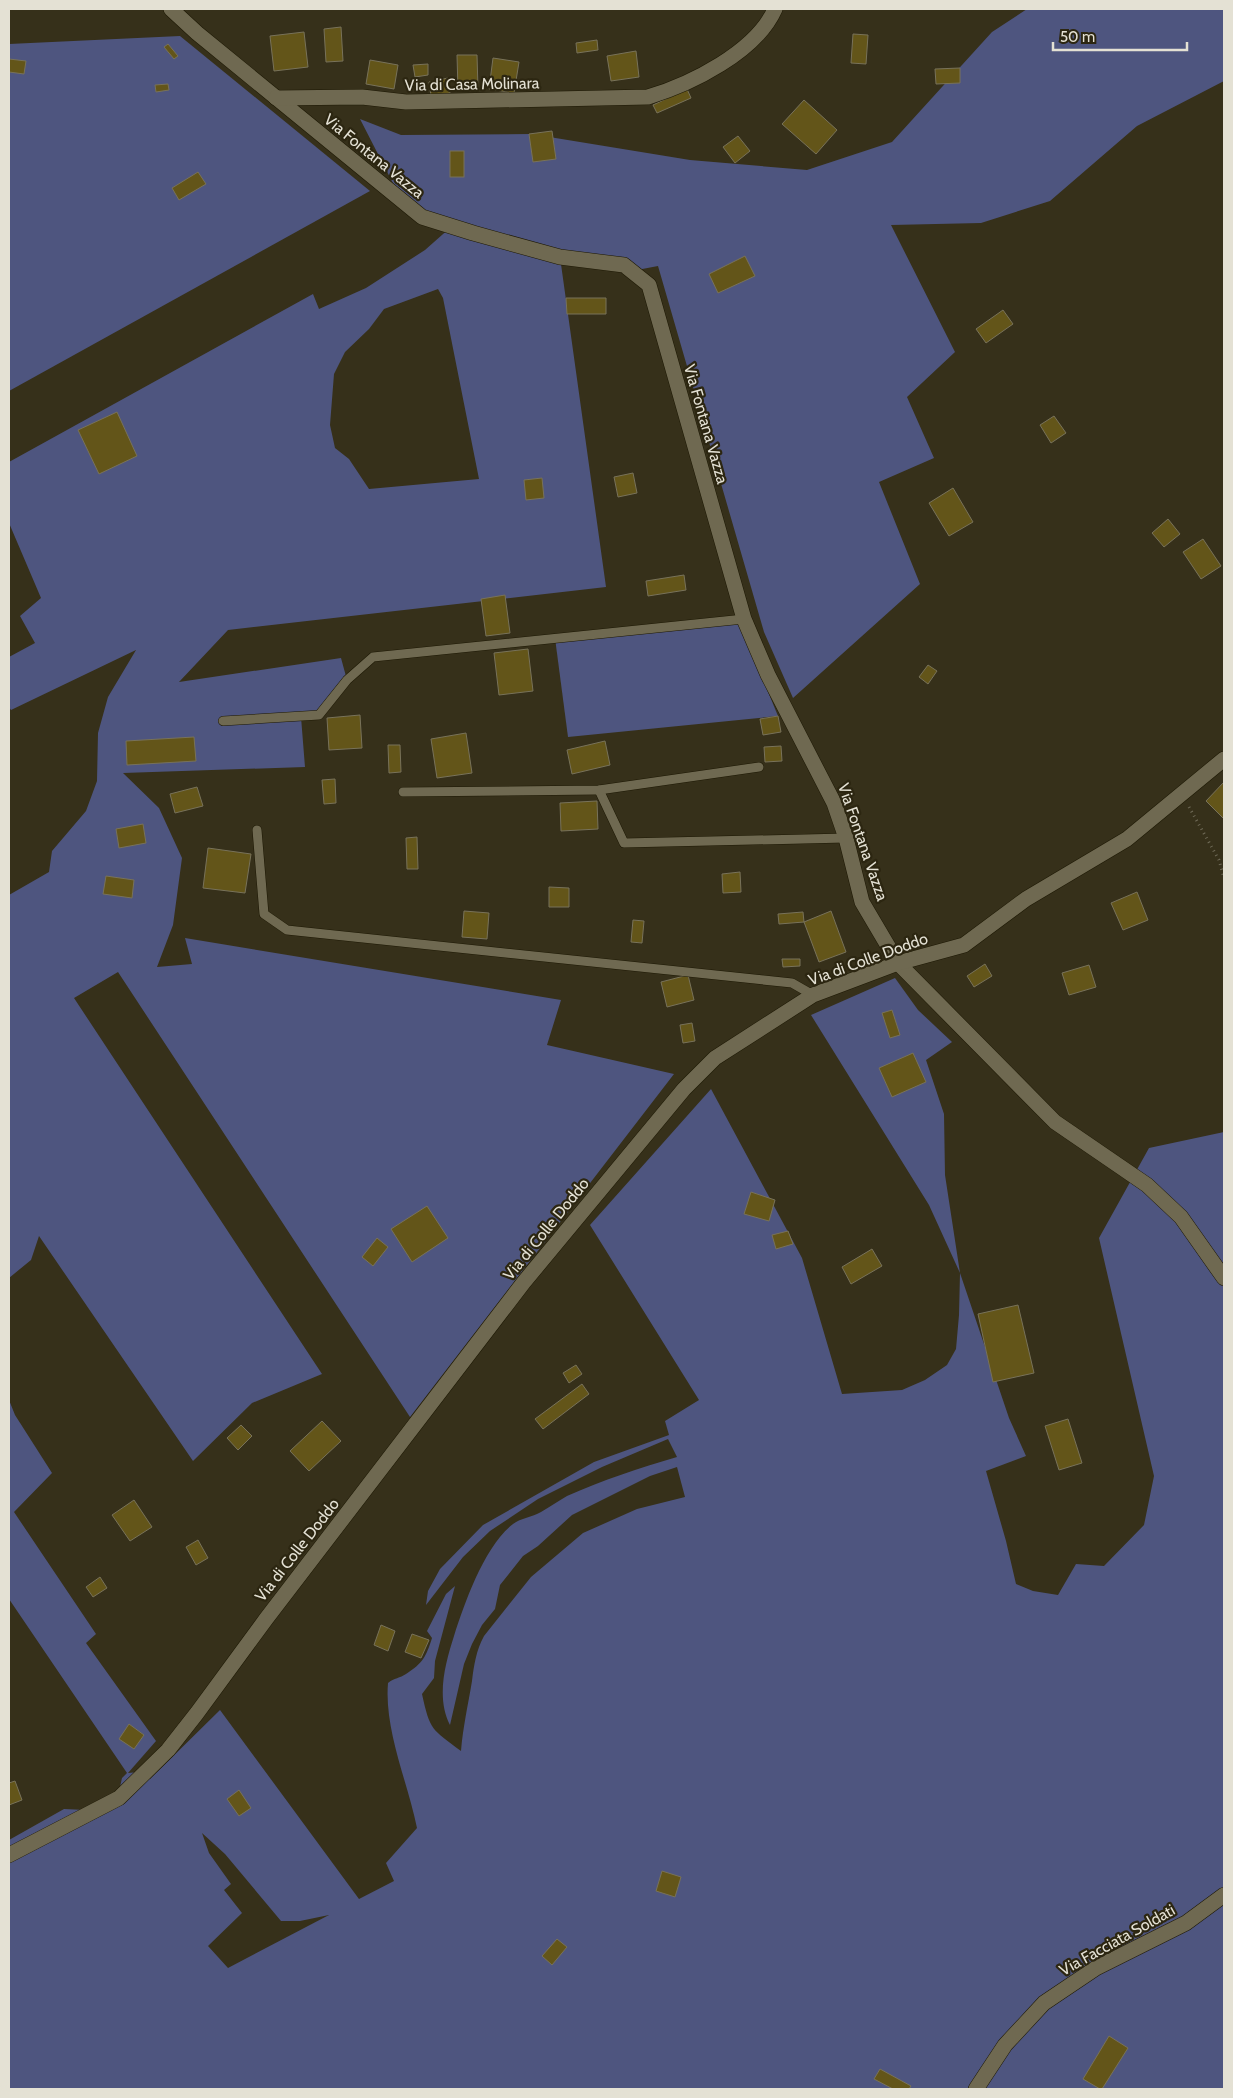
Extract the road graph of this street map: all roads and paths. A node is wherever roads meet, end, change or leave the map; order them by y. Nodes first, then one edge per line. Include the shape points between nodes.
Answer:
1 (171, 9) edge
2 (775, 9) edge
3 (276, 98) junction
4 (744, 619) junction
5 (223, 721) dead end
6 (1224, 759) edge
7 (759, 767) dead end
8 (599, 790) junction
9 (403, 792) dead end
10 (1182, 794) junction
11 (257, 830) dead end
12 (846, 838) junction
13 (1220, 860) junction
14 (1224, 860) edge
15 (1224, 878) edge
16 (898, 963) junction
17 (813, 995) junction
18 (1224, 1278) edge
19 (9, 1856) edge
20 (1224, 1895) edge
21 (976, 2089) edge

1 - 3 street
2 - 3 street, Via di Casa Molinara via 758,35 734,54 667,92 648,97 406,102 362,97
3 - 4 street, Via Fontana Vazza via 422,217 560,256 624,265 649,285
4 - 5 lane via 373,657 347,680 319,715
4 - 12 street, Via Fontana Vazza via 768,675 834,803
6 - 10 street, Via di Colle Doddo
7 - 8 lane
8 - 9 lane
8 - 12 lane via 624,843
10 - 13 path
10 - 16 street, Via di Colle Doddo via 1126,839 1026,899 964,945
11 - 17 lane via 264,914 286,930 792,983
12 - 16 street, Via Fontana Vazza via 862,902
13 - 14 path
13 - 15 path
16 - 17 street, Via di Colle Doddo
16 - 18 street, Via Fontana Vazza via 1055,1122 1147,1185 1181,1217
17 - 19 street, Via di Colle Doddo via 715,1058 684,1089 524,1282 168,1750 120,1798
20 - 21 street, Via Facciata Soldati via 1186,1923 1096,1968 1044,2003 1005,2045

